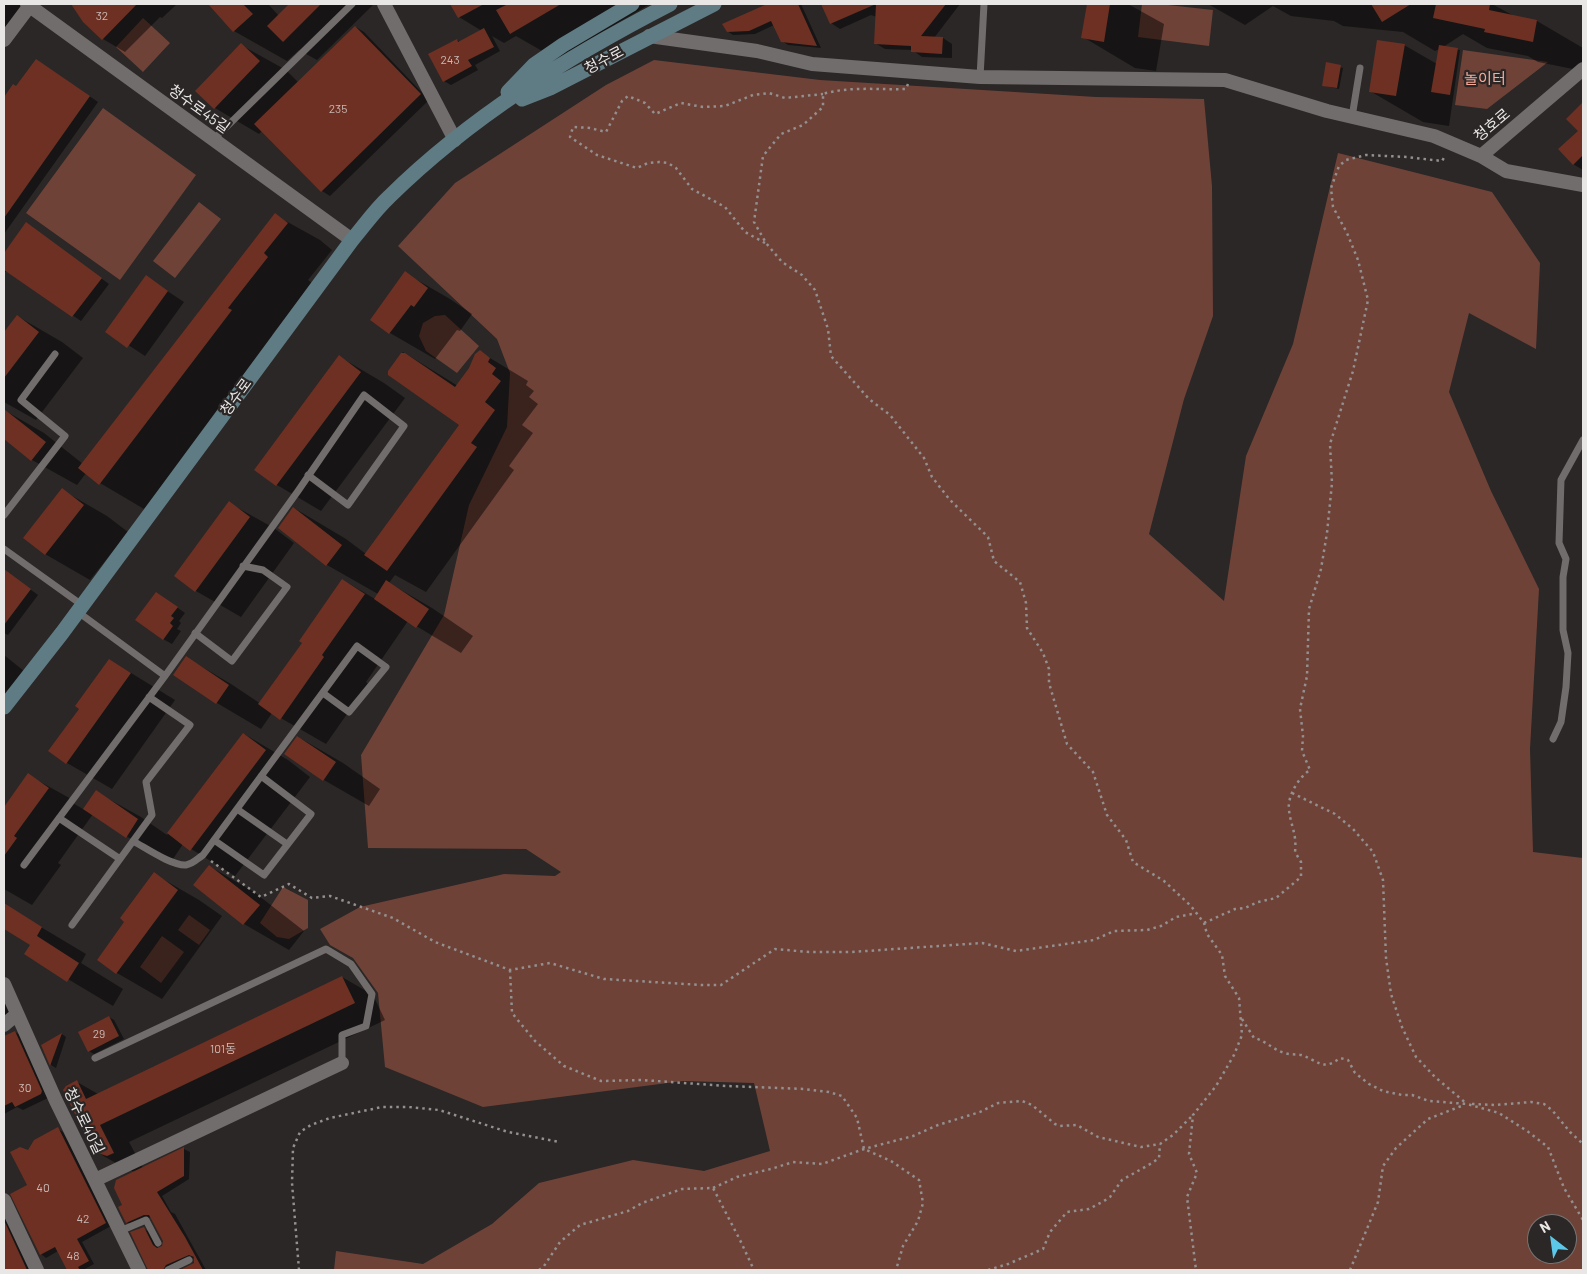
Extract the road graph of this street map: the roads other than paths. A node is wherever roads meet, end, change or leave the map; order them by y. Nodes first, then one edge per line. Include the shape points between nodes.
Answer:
1 (29, 4) edge
2 (352, 4) edge
3 (384, 4) edge
4 (632, 4) edge
5 (670, 4) edge
6 (714, 4) edge
7 (984, 4) edge
8 (649, 36) junction
9 (4, 40) edge
10 (1360, 68) dead end
11 (1583, 69) edge
12 (980, 76) junction
13 (492, 110) junction
14 (1352, 117) junction
15 (214, 140) junction
16 (455, 140) junction
17 (1481, 156) junction
18 (1583, 185) edge
19 (352, 240) junction
20 (56, 354) dead end
21 (1583, 440) edge
22 (308, 475) junction
23 (4, 515) edge
24 (4, 549) edge
25 (243, 566) junction
26 (80, 608) junction
27 (195, 633) junction
28 (165, 676) junction
29 (323, 693) junction
30 (149, 697) junction
31 (4, 707) edge
32 (1553, 738) dead end
33 (261, 776) junction
34 (237, 809) junction
35 (59, 818) junction
36 (214, 840) junction
37 (133, 841) junction
38 (287, 844) junction
39 (120, 859) junction
40 (24, 865) dead end
41 (72, 924) dead end
42 (4, 984) edge
43 (17, 1014) junction
44 (4, 1025) edge
45 (95, 1058) dead end
46 (342, 1063) joint
47 (95, 1180) junction
48 (4, 1200) edge
49 (120, 1231) junction
50 (158, 1243) dead end
51 (189, 1260) dead end
52 (37, 1270) edge
53 (139, 1270) edge
54 (171, 1270) edge

1 - 9 street
1 - 15 street, 청수로45길
2 - 15 lane
3 - 16 street
4 - 13 main road, 청수로 via 534,65
5 - 13 main road, 청수로 via 574,58
6 - 8 main road, 청수로
7 - 12 lane
8 - 12 street via 757,51 812,64
8 - 13 main road, 청수로 via 550,88
10 - 14 lane
11 - 17 street, 청호로
12 - 14 street via 1225,80
13 - 16 main road, 청수로
14 - 17 street via 1434,136
15 - 19 street, 청수로45길
16 - 19 main road, 청수로 via 388,198
17 - 18 street, 청호로 via 1506,171
19 - 26 main road, 청수로
20 - 23 lane via 21,400 65,436
21 - 32 lane via 1561,480 1559,543 1566,559 1563,630 1568,653 1561,722
22 - 22 lane via 364,395 404,426 348,505
22 - 25 lane
24 - 26 lane
25 - 27 lane
25 - 27 lane via 263,570 287,588 232,661
26 - 28 lane
26 - 31 main road, 청수로
27 - 28 lane
28 - 30 lane
29 - 29 lane via 357,646 386,666 349,712
29 - 33 lane
30 - 35 lane
30 - 37 lane via 190,725 146,782 152,815
33 - 34 lane
33 - 38 lane via 311,814
34 - 36 lane
34 - 38 lane
35 - 39 lane
35 - 40 lane
36 - 37 lane via 203,855 185,865
36 - 38 lane via 264,875
37 - 39 lane
39 - 41 lane
42 - 43 street, 청수로40길
43 - 44 street
43 - 47 street, 청수로40길
45 - 46 lane via 326,949 351,964 372,994 366,1026 342,1034
46 - 47 street
47 - 49 street, 청수로40길
48 - 52 street
49 - 50 lane via 146,1220
49 - 53 street, 청수로40길
51 - 54 lane

